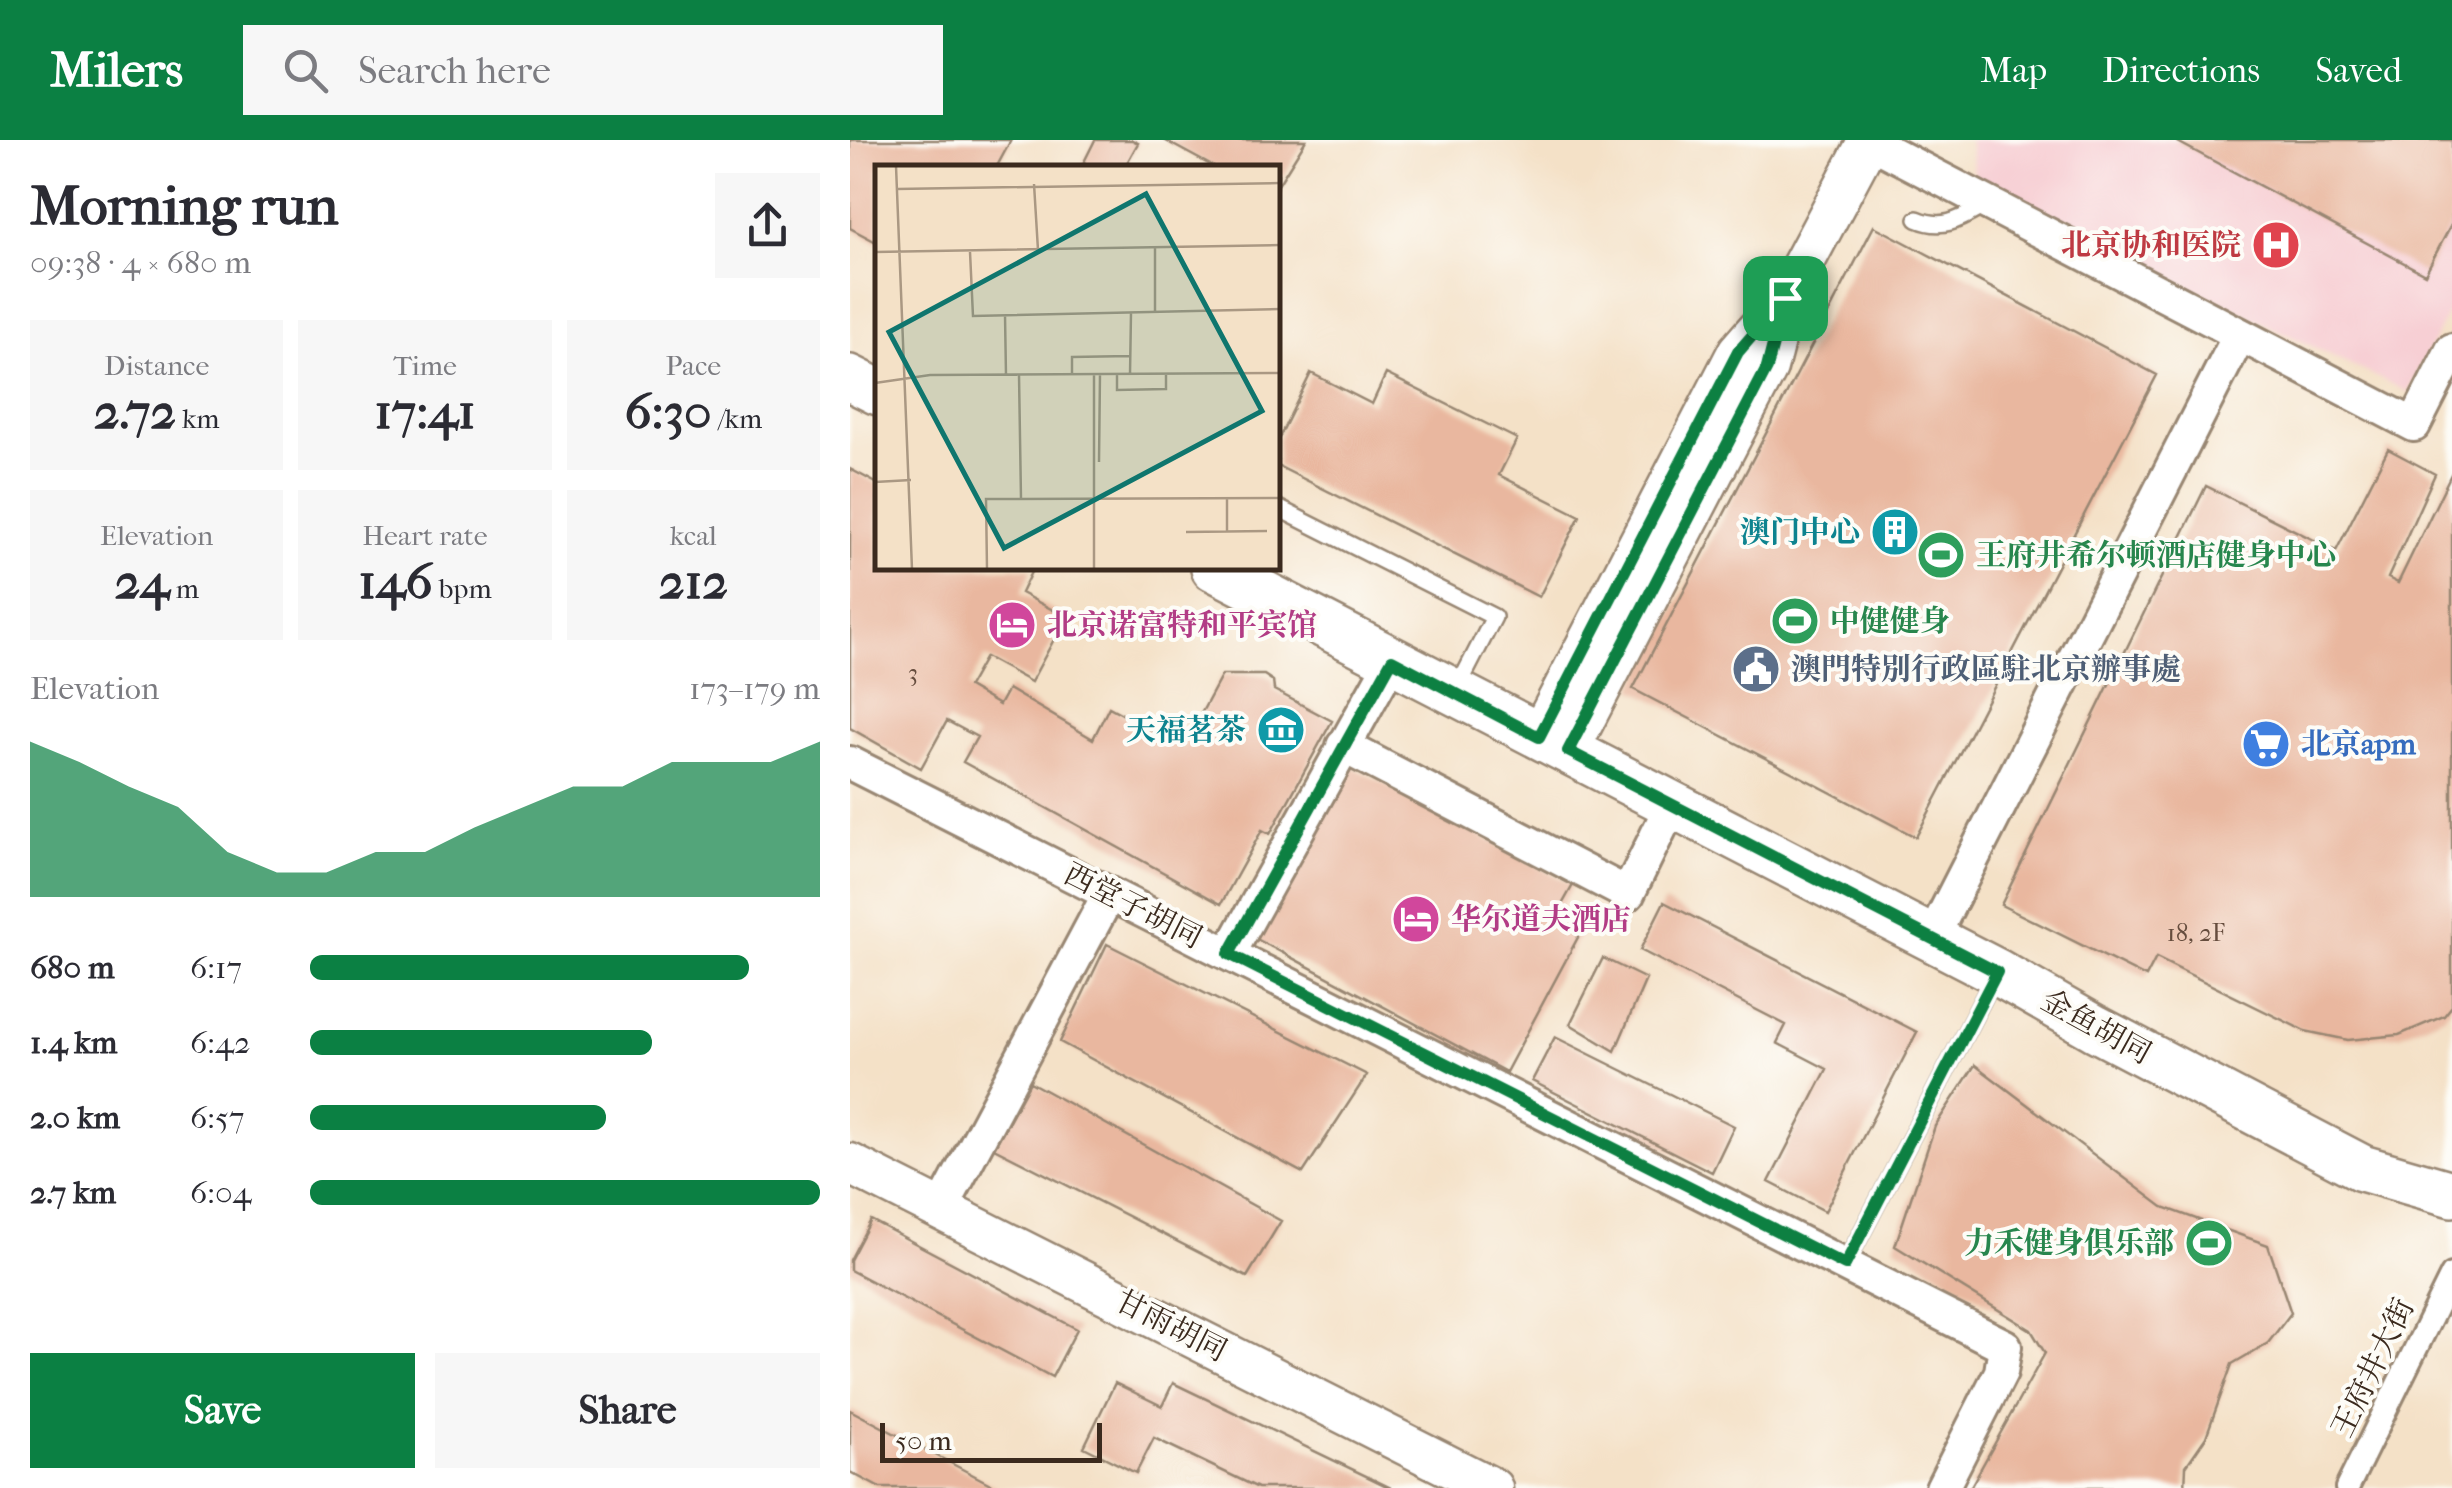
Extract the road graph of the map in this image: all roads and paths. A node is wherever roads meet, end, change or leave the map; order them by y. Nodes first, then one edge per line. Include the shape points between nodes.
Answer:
1 (1868, 140) edge
2 (1987, 204) junction
3 (1917, 219) dead end
4 (1785, 298) junction
5 (2238, 336) junction
6 (2452, 350) edge
7 (1778, 364) dead end
8 (850, 378) edge
9 (875, 390) edge
10 (1752, 397) junction
11 (1280, 509) edge
12 (1220, 570) edge
13 (1392, 660) junction
14 (1455, 693) junction
15 (1553, 744) junction
16 (1344, 746) junction
17 (850, 763) edge
18 (1672, 804) junction
19 (1109, 894) junction
20 (1932, 938) junction
21 (1229, 954) junction
22 (1997, 972) junction
23 (850, 1164) edge
24 (2452, 1194) edge
25 (941, 1210) junction
26 (1845, 1265) junction
27 (2452, 1276) edge
28 (1492, 1488) edge
29 (1942, 1488) edge
30 (2347, 1488) edge

1 - 2 street
1 - 4 street
2 - 3 lane via 1943,225
2 - 5 street
4 - 10 street via 1767,368
4 - 15 street via 1738,352
5 - 6 street via 2414,426
5 - 20 street
7 - 10 lane
8 - 9 main road
10 - 15 street
11 - 14 lane via 1494,617
12 - 13 main road, 金鱼胡同
13 - 14 main road, 金鱼胡同
13 - 16 street
14 - 15 main road, 金鱼胡同
15 - 18 main road, 金鱼胡同
16 - 18 street via 1628,894
16 - 21 street
17 - 19 street, 西堂子胡同
18 - 20 main road, 金鱼胡同
19 - 21 street, 西堂子胡同
19 - 25 street
20 - 22 main road, 金鱼胡同
21 - 26 street, 西堂子胡同
22 - 24 main road, 金鱼胡同 via 2362,1168
22 - 26 lane
23 - 25 street, 甘雨胡同
25 - 28 street, 甘雨胡同
26 - 29 street, 西堂子胡同 via 2005,1346 2001,1372
27 - 30 street, 王府井大街

